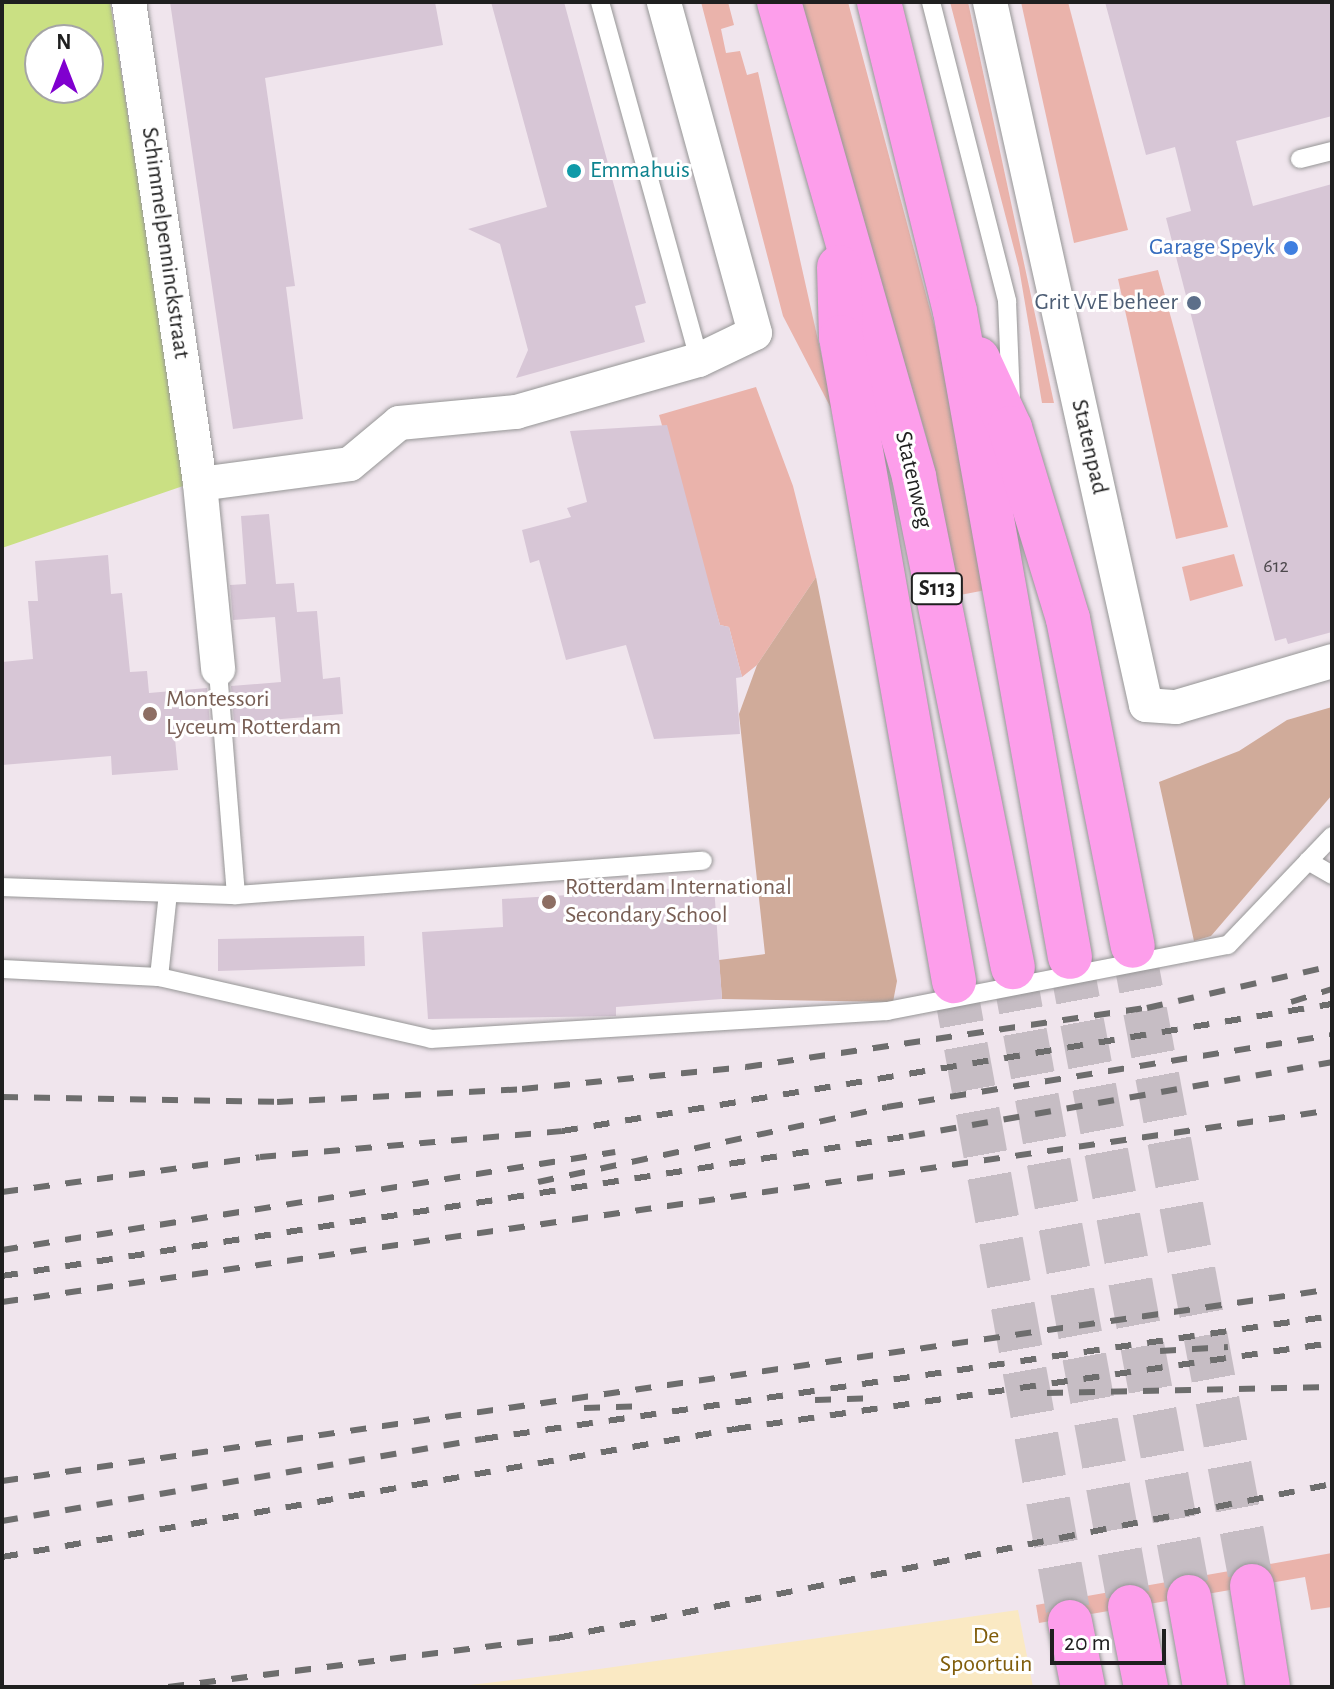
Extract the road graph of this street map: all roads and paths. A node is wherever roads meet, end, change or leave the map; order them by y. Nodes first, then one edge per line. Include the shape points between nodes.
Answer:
1 (129, 2) edge
2 (600, 2) edge
3 (664, 2) edge
4 (779, 2) edge
5 (879, 2) edge
6 (931, 2) edge
7 (990, 2) edge
8 (1332, 151) edge
9 (1300, 159) dead end
10 (838, 217) junction
11 (955, 311) junction
12 (699, 360) junction
13 (1010, 428) junction
14 (200, 484) junction
15 (1332, 661) edge
16 (218, 669) joint
17 (1332, 836) edge
18 (703, 861) dead end
19 (1308, 861) junction
20 (1332, 875) edge
21 (2, 887) edge
22 (168, 893) junction
23 (236, 895) junction
24 (1133, 946) tunnel mouth
25 (1070, 957) tunnel mouth
26 (1013, 967) tunnel mouth
27 (2, 969) edge
28 (159, 977) junction
29 (954, 981) tunnel mouth
30 (1252, 1586) tunnel mouth
31 (1189, 1597) tunnel mouth
32 (1130, 1607) tunnel mouth
33 (1070, 1622) tunnel mouth
34 (1083, 1687) edge
35 (1146, 1687) edge
36 (1205, 1687) edge
37 (1268, 1687) edge

1 - 14 street, Schimmelpenninckstraat
2 - 12 lane
3 - 12 street via 755,333
4 - 10 main road, Statenweg / S113
5 - 11 main road, S113
6 - 13 lane via 1007,301
7 - 15 street, Statenpad via 1146,705 1176,707
8 - 9 lane
10 - 26 main road, Statenweg / S113 via 914,477
10 - 29 main road, S113 via 841,337
11 - 13 main road, S113
11 - 25 main road, S113
12 - 14 street via 516,412 399,423 350,464
13 - 24 main road, S113 via 1068,619
14 - 16 street, Schimmelpenninckstraat
16 - 23 lane
17 - 19 lane
18 - 23 lane
19 - 20 lane
19 - 28 lane via 1228,945 887,1011 431,1039
21 - 22 lane
22 - 23 lane
22 - 28 lane
27 - 28 lane
30 - 37 main road
31 - 36 main road
32 - 35 main road
33 - 34 main road

